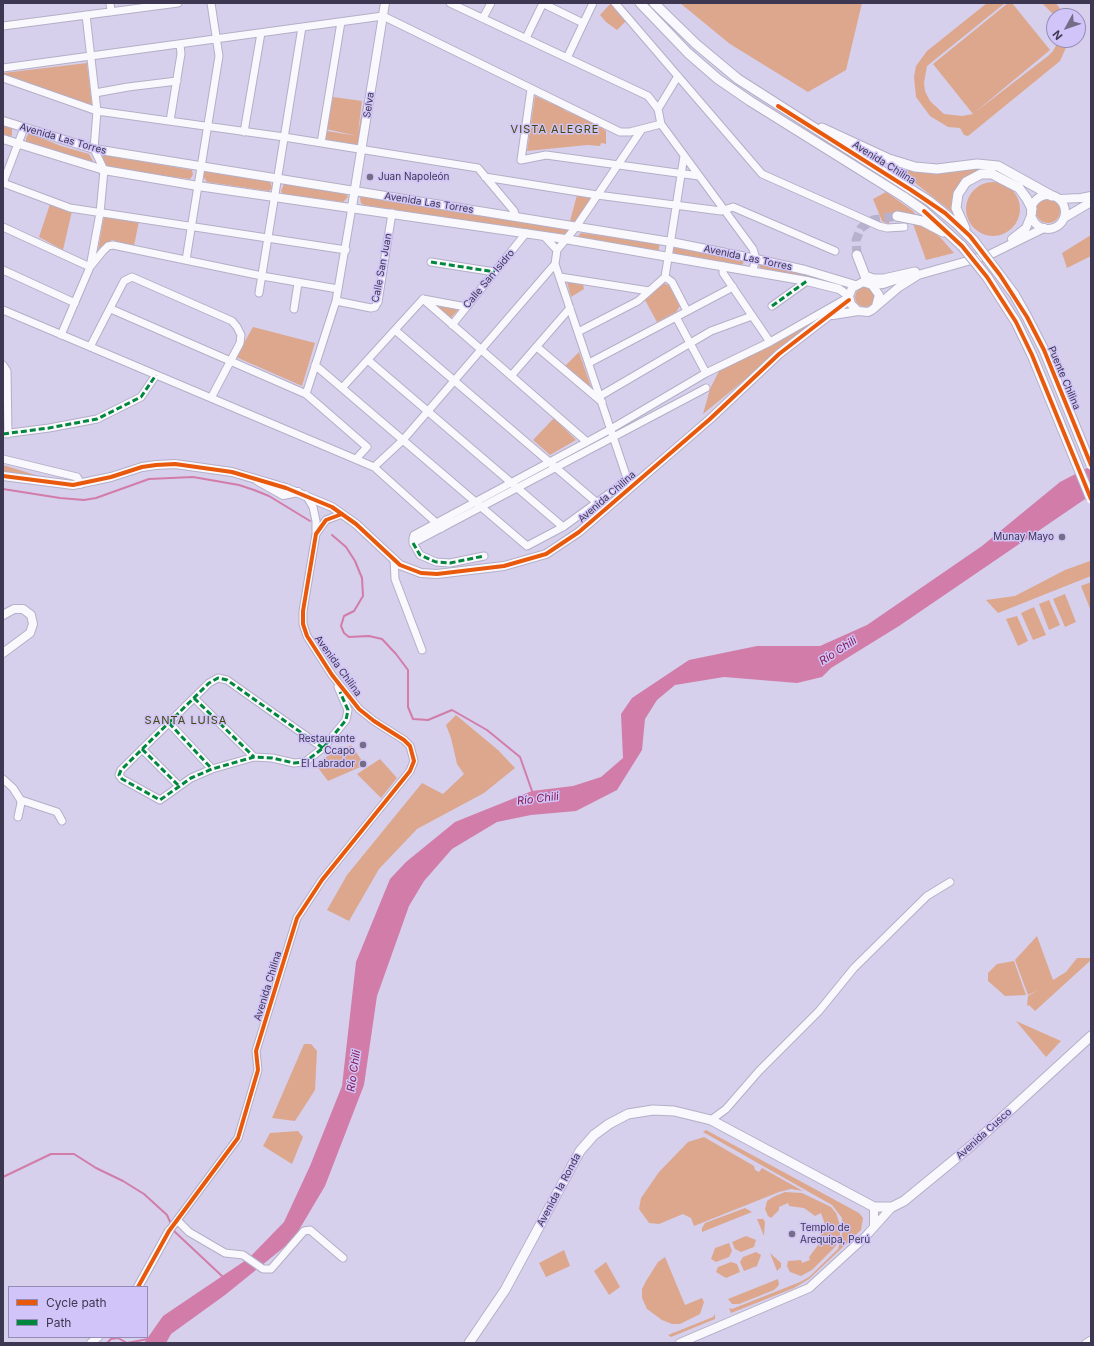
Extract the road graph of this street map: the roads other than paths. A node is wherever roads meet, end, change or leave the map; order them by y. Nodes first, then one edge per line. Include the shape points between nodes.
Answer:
1 (110, 3) edge
2 (178, 3) edge
3 (211, 3) edge
4 (385, 3) edge
5 (450, 3) edge
6 (490, 3) edge
7 (542, 3) edge
8 (593, 3) edge
9 (615, 3) edge
10 (640, 3) edge
11 (654, 3) edge
12 (111, 12) junction
13 (86, 15) junction
14 (383, 16) junction
15 (483, 18) junction
16 (341, 22) junction
17 (583, 23) junction
18 (3, 26) edge
19 (302, 27) junction
20 (261, 33) junction
21 (526, 38) junction
22 (217, 39) junction
23 (180, 44) junction
24 (91, 56) junction
25 (567, 58) junction
26 (3, 68) edge
27 (678, 76) junction
28 (3, 78) edge
29 (177, 81) junction
30 (531, 89) junction
31 (95, 94) junction
32 (778, 106) junction
33 (658, 108) junction
34 (97, 111) junction
35 (3, 121) edge
36 (170, 121) junction
37 (660, 124) junction
38 (207, 127) junction
39 (24, 128) junction
40 (642, 129) junction
41 (244, 132) junction
42 (284, 137) junction
43 (3, 139) edge
44 (321, 143) junction
45 (18, 144) junction
46 (94, 149) junction
47 (362, 150) junction
48 (684, 156) junction
49 (617, 165) junction
50 (200, 168) junction
51 (104, 170) junction
52 (681, 174) junction
53 (699, 176) junction
54 (485, 177) junction
55 (277, 179) junction
56 (3, 183) edge
57 (198, 186) junction
58 (354, 192) junction
59 (598, 195) junction
60 (1091, 196) edge
61 (274, 197) junction
62 (1056, 197) junction
63 (1091, 202) edge
64 (676, 206) junction
65 (352, 207) junction
66 (724, 210) junction
67 (1032, 211) junction
68 (100, 213) junction
69 (392, 213) junction
70 (897, 216) tunnel mouth
71 (516, 217) junction
72 (1064, 218) junction
73 (3, 227) edge
74 (192, 227) junction
75 (576, 227) junction
76 (904, 227) dead end
77 (1044, 228) junction
78 (526, 233) junction
79 (544, 236) junction
80 (268, 238) junction
81 (972, 238) junction
82 (566, 239) junction
83 (671, 242) junction
84 (959, 243) junction
85 (346, 250) junction
86 (557, 250) junction
87 (835, 251) dead end
88 (857, 255) tunnel mouth
89 (668, 257) junction
90 (756, 259) junction
91 (186, 260) junction
92 (431, 262) dead end
93 (556, 264) junction
94 (723, 266) junction
95 (90, 267) junction
96 (3, 270) edge
97 (495, 272) junction
98 (752, 272) junction
99 (915, 272) joint
100 (262, 276) junction
101 (560, 277) junction
102 (665, 277) junction
103 (868, 281) junction
104 (807, 282) junction
105 (298, 283) junction
106 (854, 285) junction
107 (733, 287) junction
108 (338, 289) junction
109 (649, 291) junction
110 (260, 293) dead end
111 (849, 298) junction
112 (423, 299) junction
113 (336, 301) junction
114 (75, 303) junction
115 (772, 306) dead end
116 (876, 306) junction
117 (466, 307) junction
118 (570, 308) junction
119 (111, 309) junction
120 (294, 309) dead end
121 (687, 311) junction
122 (858, 311) junction
123 (4, 313) edge
124 (752, 316) junction
125 (828, 316) junction
126 (676, 317) junction
127 (452, 324) junction
128 (395, 330) junction
129 (578, 332) junction
130 (61, 335) junction
131 (770, 342) junction
132 (690, 344) junction
133 (90, 347) junction
134 (537, 347) junction
135 (481, 350) junction
136 (369, 360) junction
137 (231, 362) junction
138 (589, 363) junction
139 (3, 365) edge
140 (315, 365) junction
141 (706, 373) junction
142 (156, 375) junction
143 (511, 376) junction
144 (454, 381) junction
145 (342, 388) junction
146 (706, 388) dead end
147 (306, 394) junction
148 (211, 398) junction
149 (601, 399) junction
150 (428, 412) junction
151 (611, 429) junction
152 (6, 434) edge
153 (614, 437) junction
154 (403, 440) junction
155 (587, 442) junction
156 (3, 459) edge
157 (356, 459) junction
158 (549, 462) junction
159 (1091, 465) edge
160 (374, 467) junction
161 (556, 468) junction
162 (3, 476) edge
163 (511, 482) junction
164 (81, 484) junction
165 (630, 484) junction
166 (517, 488) junction
167 (302, 494) junction
168 (1091, 499) edge
169 (475, 502) junction
170 (596, 502) junction
171 (481, 507) junction
172 (342, 514) junction
173 (439, 525) junction
174 (563, 527) junction
175 (316, 534) junction
176 (484, 556) dead end
177 (394, 559) junction
178 (3, 615) edge
179 (422, 650) dead end
180 (3, 653) edge
181 (332, 675) junction
182 (194, 698) junction
183 (169, 722) junction
184 (323, 748) junction
185 (142, 749) junction
186 (254, 757) junction
187 (212, 769) junction
188 (3, 779) edge
189 (178, 785) junction
190 (21, 800) junction
191 (18, 817) dead end
192 (62, 821) dead end
193 (950, 882) dead end
194 (1091, 1036) edge
195 (711, 1120) junction
196 (874, 1207) junction
197 (892, 1207) junction
198 (176, 1222) junction
199 (874, 1227) junction
200 (169, 1232) joint
201 (343, 1258) dead end
202 (139, 1286) edge
203 (1091, 1340) edge
204 (469, 1343) edge
205 (680, 1343) edge
206 (1086, 1343) edge

1 - 12 street
2 - 12 street
3 - 22 street
4 - 14 street, Selva
5 - 15 street
6 - 15 street
7 - 17 street
7 - 21 street
8 - 17 street
9 - 27 street
10 - 84 main road, Avenida Chilina via 688,53 718,79 904,197 924,211
11 - 32 main road, Avenida Chilina via 696,44 738,79
12 - 13 street
13 - 18 street
13 - 24 street
14 - 16 street
14 - 30 street
14 - 47 street, Selva
15 - 21 street
16 - 19 street
16 - 44 street
17 - 25 street
19 - 20 street
19 - 42 street
20 - 22 street
20 - 41 street
21 - 25 street
22 - 23 street
22 - 38 street via 219,56
23 - 24 street
23 - 29 street
24 - 26 street
24 - 31 street
25 - 33 street via 648,96
27 - 33 street
27 - 76 street via 762,174 879,226
28 - 34 street
29 - 31 street
29 - 36 street
30 - 40 street via 620,132
30 - 49 street via 521,160 546,155
31 - 34 street
32 - 62 main road via 889,159 924,169 977,164 998,166
32 - 81 main road, Avenida Chilina via 912,190 945,213
33 - 37 street
34 - 36 street
34 - 46 street
35 - 39 street, Avenida Las Torres
36 - 38 street
37 - 40 street
37 - 48 street
38 - 41 street
38 - 50 street
39 - 45 street
39 - 46 street, Avenida Las Torres
40 - 49 street
41 - 42 street
42 - 44 street
42 - 55 street
43 - 45 street, Avenida Las Torres
44 - 47 street
45 - 51 street, Avenida Las Torres
45 - 56 street
46 - 50 street, Avenida Las Torres
46 - 51 street
47 - 54 street via 478,168
47 - 58 street, Selva
48 - 52 street
48 - 53 street
49 - 52 street
49 - 59 street
50 - 55 street, Avenida Las Torres
50 - 57 street
51 - 57 street, Avenida Las Torres
51 - 68 street
52 - 53 street
52 - 64 street
53 - 66 street
54 - 59 street
54 - 71 street via 514,211
55 - 58 street, Avenida Las Torres
55 - 61 street
56 - 68 street via 70,208
57 - 61 street, Avenida Las Torres
57 - 74 street
58 - 65 street, Selva
58 - 71 street, Avenida Las Torres
59 - 64 street
59 - 75 street
60 - 62 street
61 - 65 street, Avenida Las Torres
61 - 80 street
62 - 67 street via 1046,195 1037,200
62 - 72 street via 1065,208
63 - 72 street
64 - 66 street
64 - 83 street
65 - 69 street, Avenida Las Torres
65 - 85 street
66 - 87 street via 733,207
66 - 90 street via 753,249
67 - 77 street via 1034,221
67 - 81 main road via 1019,188 992,174 972,177 960,189 956,202 958,213
67 - 99 street via 1026,228 1018,236 996,248
68 - 74 street
68 - 95 street
69 - 78 street, Avenida Las Torres
69 - 113 street, Calle San Juan via 378,302 375,307
70 - 84 main road via 922,221
71 - 75 street, Avenida Las Torres
72 - 77 street via 1054,228
73 - 95 street
74 - 80 street
74 - 91 street
75 - 82 street
75 - 83 street, Avenida Las Torres
77 - 116 street via 989,255 918,275
78 - 79 street, Avenida Las Torres
78 - 97 street, Calle San Isidro
79 - 82 street, Avenida Las Torres
79 - 86 street
80 - 85 street
80 - 100 street
81 - 159 main road, Puente Chilina, bridge via 1014,294 1027,317 1044,350
82 - 86 street
82 - 89 street, Avenida Las Torres
83 - 89 street
83 - 90 street, Avenida Las Torres
84 - 168 main road, Puente Chilina, bridge via 987,277 1016,322
85 - 108 street
86 - 93 street
88 - 103 main road
89 - 94 street, Avenida Las Torres
89 - 102 street
90 - 98 street
90 - 106 street, Avenida Las Torres
91 - 95 street via 113,245 108,246
91 - 100 street
92 - 97 street
93 - 101 street
93 - 135 street
94 - 98 street, Avenida Las Torres
94 - 107 street via 723,273
95 - 114 street
96 - 114 street
97 - 117 street, Calle San Isidro
98 - 104 street, Avenida Las Torres
99 - 103 main road
100 - 105 street
100 - 110 street
101 - 109 street
101 - 118 street
102 - 109 street
102 - 121 street via 672,282
103 - 106 street
103 - 116 street via 879,295
104 - 111 street, Avenida Las Torres via 839,289
104 - 115 street
105 - 108 street
105 - 120 street
106 - 111 street
107 - 121 street
107 - 124 street
108 - 113 street
109 - 129 street via 638,301
111 - 122 street
111 - 125 street, Avenida Chilina
111 - 131 street
112 - 117 street
112 - 127 street
112 - 128 street
113 - 140 street
114 - 130 street
116 - 122 street via 868,312
117 - 127 street, Calle San Isidro
118 - 129 street
118 - 134 street
119 - 133 street
119 - 137 street
119 - 137 street via 124,281 132,277 232,321 241,335
121 - 126 street
122 - 125 street, Avenida Chilina
123 - 130 street
124 - 131 street
124 - 132 street via 711,331
125 - 165 street, Avenida Chilina via 756,374 710,419
126 - 132 street
126 - 138 street
127 - 135 street
128 - 136 street
128 - 144 street
129 - 138 street
130 - 133 street
131 - 141 street
132 - 141 street
132 - 149 street
133 - 142 street
134 - 143 street
134 - 149 street
135 - 143 street
135 - 144 street
136 - 145 street
136 - 150 street
137 - 147 street
137 - 148 street
138 - 149 street
139 - 152 street via 7,371
140 - 145 street
140 - 147 street
141 - 151 street
142 - 148 street
142 - 152 street via 141,397 97,419
143 - 155 street
144 - 150 street
144 - 158 street
145 - 154 street
146 - 153 street
147 - 157 street via 367,447
148 - 157 street
149 - 151 street
150 - 154 street
150 - 163 street
151 - 153 street
151 - 155 street
153 - 161 street
153 - 165 street
154 - 160 street
154 - 169 street
155 - 158 street
156 - 164 street via 77,477
157 - 160 street
158 - 161 street
158 - 163 street
160 - 173 street
161 - 166 street
161 - 170 street
162 - 164 street, Avenida Chilina via 61,484
163 - 166 street
163 - 169 street
164 - 167 street, Avenida Chilina via 142,466 175,464 232,472
165 - 170 street via 621,485
165 - 177 street, Avenida Chilina via 574,536 546,554 530,560 504,566 437,574 421,573 400,565
166 - 171 street
166 - 174 street
167 - 172 street, Avenida Chilina
167 - 175 street, Avenida Chilina via 313,507
169 - 171 street
169 - 173 street
170 - 174 street
171 - 173 street
171 - 174 street via 528,546
172 - 175 street via 326,520
172 - 177 street, Avenida Chilina
173 - 176 street via 414,535 413,543 420,555 436,562 450,563
175 - 181 street, Avenida Chilina via 303,624 307,636
177 - 179 street via 395,579
178 - 180 street via 14,609 23,609 30,615 33,624 30,633
181 - 184 street via 348,710 346,720
181 - 198 street, Avenida Chilina via 359,709 407,743 414,761 410,771 322,880 297,918 256,1051 258,1070 238,1138
182 - 183 street
182 - 184 street via 213,680 222,679
182 - 186 street
183 - 185 street
183 - 187 street
184 - 186 street via 310,759 300,763
185 - 189 street
185 - 189 street via 120,770 120,778 160,800
186 - 187 street
187 - 189 street
188 - 190 street
190 - 191 street
190 - 192 street via 57,812
193 - 195 street via 927,896 854,968 819,1011 759,1071 726,1109
194 - 197 main road, Avenida Cusco via 971,1146 904,1202
195 - 196 main road, Avenida la Ronda
195 - 204 main road, Avenida la Ronda via 679,1112 653,1110 628,1114 594,1135 580,1151 505,1290
196 - 197 main road, Avenida la Ronda
196 - 199 street
197 - 199 street, Avenida Cusco
198 - 200 street, Avenida Chilina
198 - 201 street via 225,1253 247,1257 263,1268 271,1269 304,1231 310,1230
199 - 205 street, Avenida Cusco via 809,1288
200 - 202 street, Avenida Chilina
203 - 206 street

